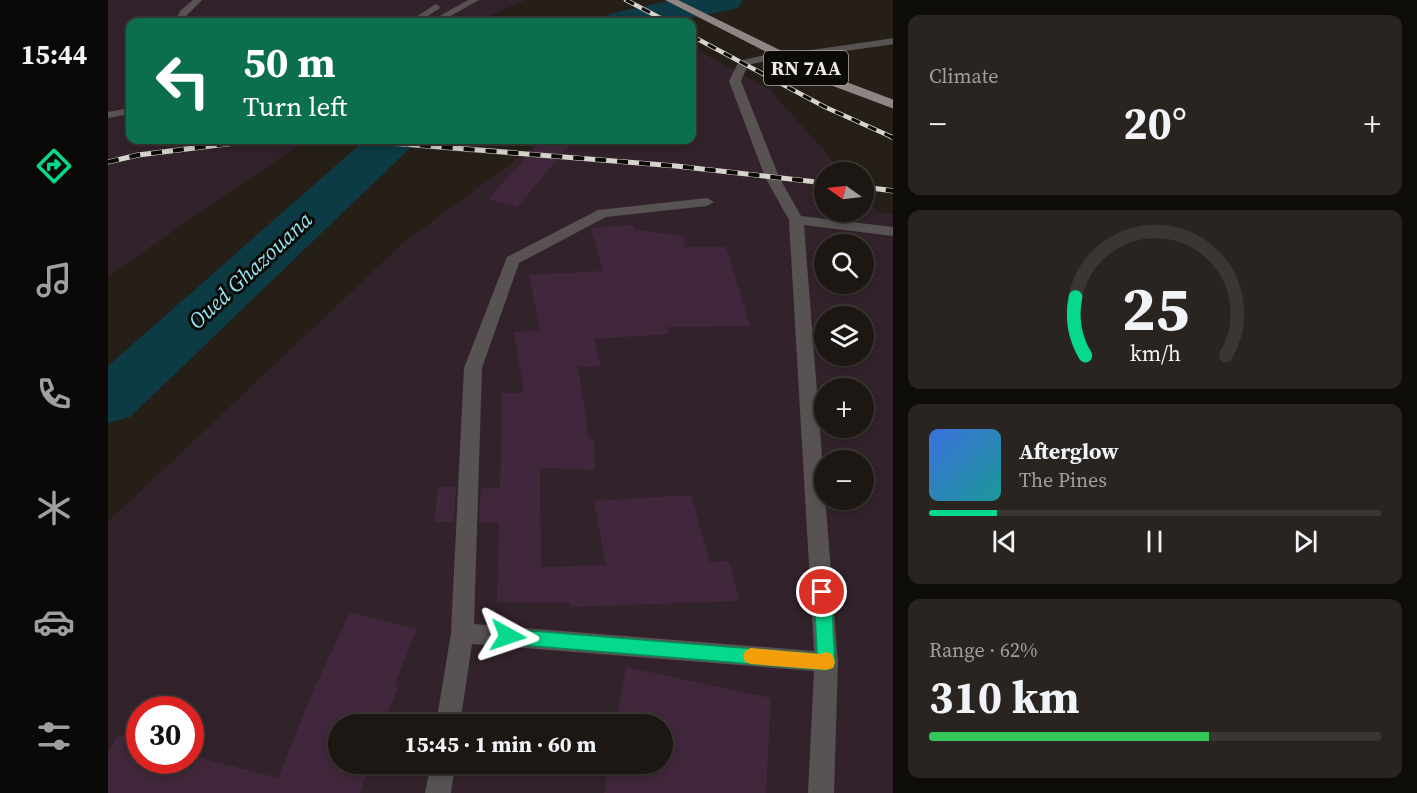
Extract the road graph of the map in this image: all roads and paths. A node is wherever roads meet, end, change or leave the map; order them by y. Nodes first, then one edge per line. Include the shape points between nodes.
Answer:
1 (198, 0) edge
2 (475, 0) edge
3 (670, 0) edge
4 (436, 7) dead end
5 (180, 18) edge
6 (419, 18) edge
7 (441, 18) edge
8 (893, 41) edge
9 (781, 56) junction
10 (893, 105) edge
11 (126, 112) edge
12 (108, 115) edge
13 (404, 144) edge
14 (516, 153) dead end
15 (707, 202) dead end
16 (796, 220) junction
17 (893, 232) edge
18 (462, 633) junction
19 (826, 662) junction
20 (450, 714) edge
21 (441, 774) edge
22 (438, 793) edge
23 (821, 793) edge

1 - 5 lane
2 - 7 lane
3 - 9 main road, RN 7AA
4 - 6 lane
8 - 9 street
9 - 10 main road, RN 7AA
9 - 16 street via 743,63 735,81 772,177
11 - 12 lane
13 - 14 lane
15 - 18 street via 603,213 512,260 473,368
16 - 17 street
16 - 19 street
18 - 19 street
18 - 20 street
19 - 23 street
21 - 22 street

